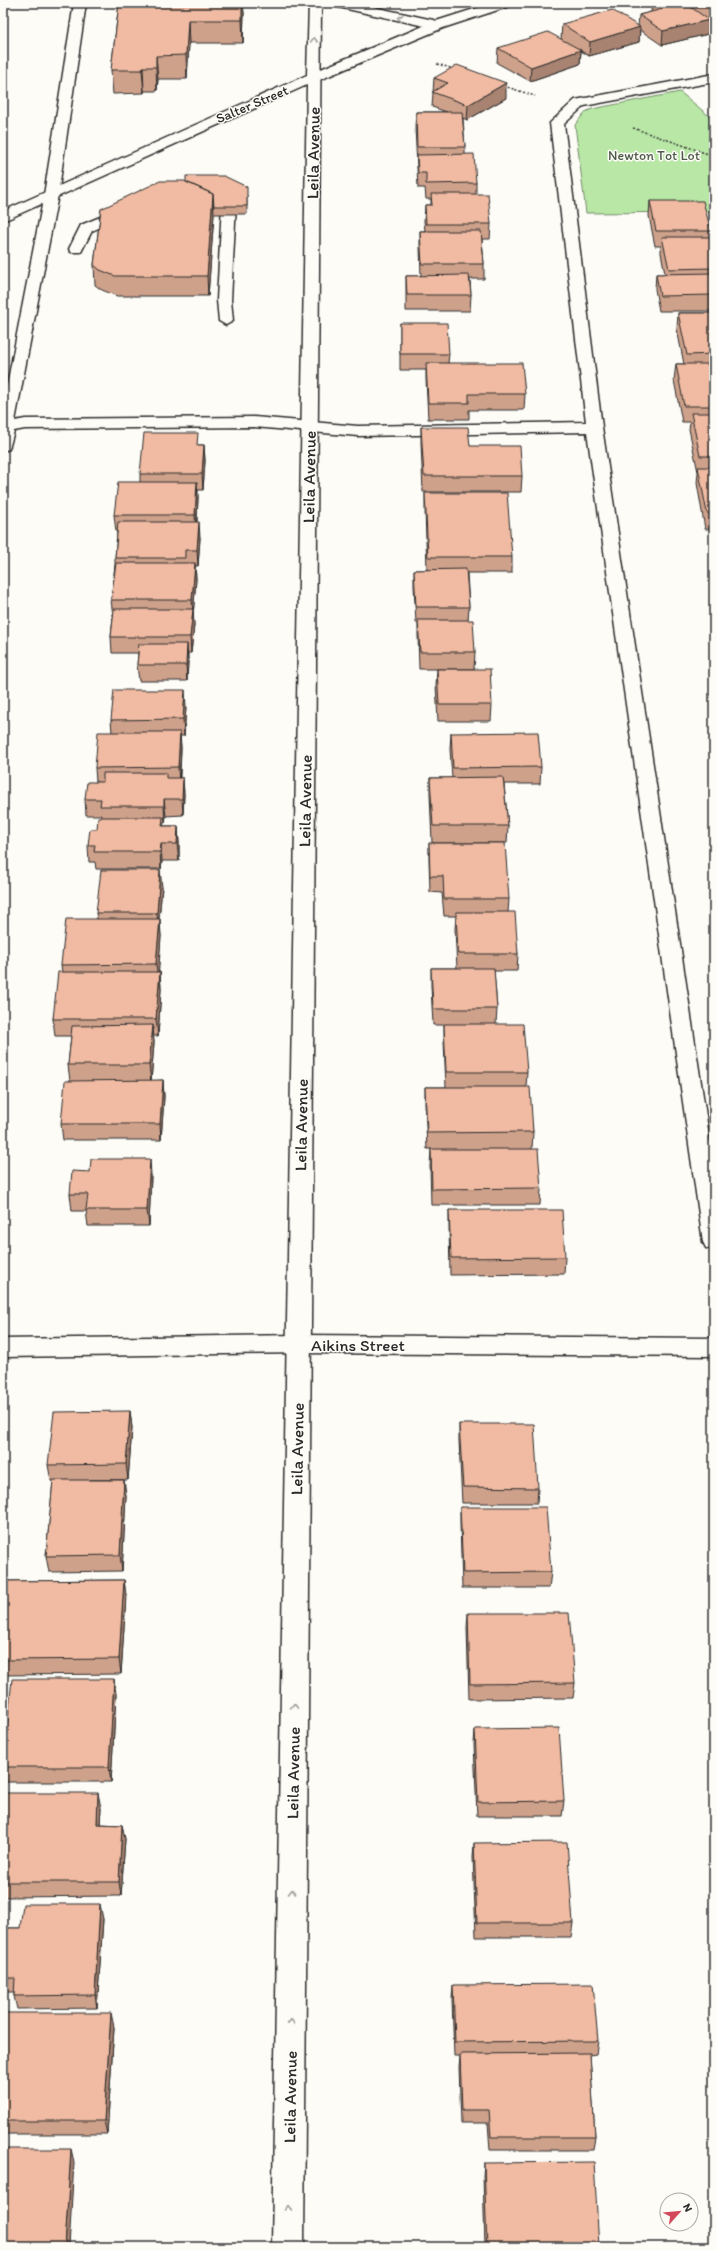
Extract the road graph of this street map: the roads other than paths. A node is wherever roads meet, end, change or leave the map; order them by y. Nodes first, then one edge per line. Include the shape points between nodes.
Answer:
1 (80, 3) edge
2 (315, 3) edge
3 (338, 3) edge
4 (506, 3) edge
5 (438, 25) junction
6 (314, 77) junction
7 (714, 78) edge
8 (51, 195) junction
9 (197, 195) edge
10 (139, 204) edge
11 (3, 216) edge
12 (76, 249) dead end
13 (226, 321) dead end
14 (310, 427) junction
15 (594, 427) junction
16 (4, 428) edge
17 (3, 446) edge
18 (714, 1242) edge
19 (299, 1344) junction
20 (714, 1347) edge
21 (3, 1348) edge
22 (288, 2247) edge

1 - 8 lane
6 -> 2 main road, Leila Avenue
5 -> 3 main road via 383,15
4 - 5 main road, Salter Street
5 - 6 main road, Salter Street
6 - 8 main road, Salter Street
6 - 14 main road, Leila Avenue
7 - 15 lane via 580,103 557,123
8 - 11 main road, Salter Street
8 - 16 lane
9 - 13 lane via 213,195 228,203 224,300
10 - 12 lane via 86,228
14 - 15 lane via 358,431
14 - 16 lane via 254,422 26,424
14 - 19 main road, Leila Avenue
15 - 18 lane
16 - 17 lane
19 - 20 main road, Aikins Street
19 - 21 main road, Aikins Street
22 -> 19 main road, Leila Avenue

